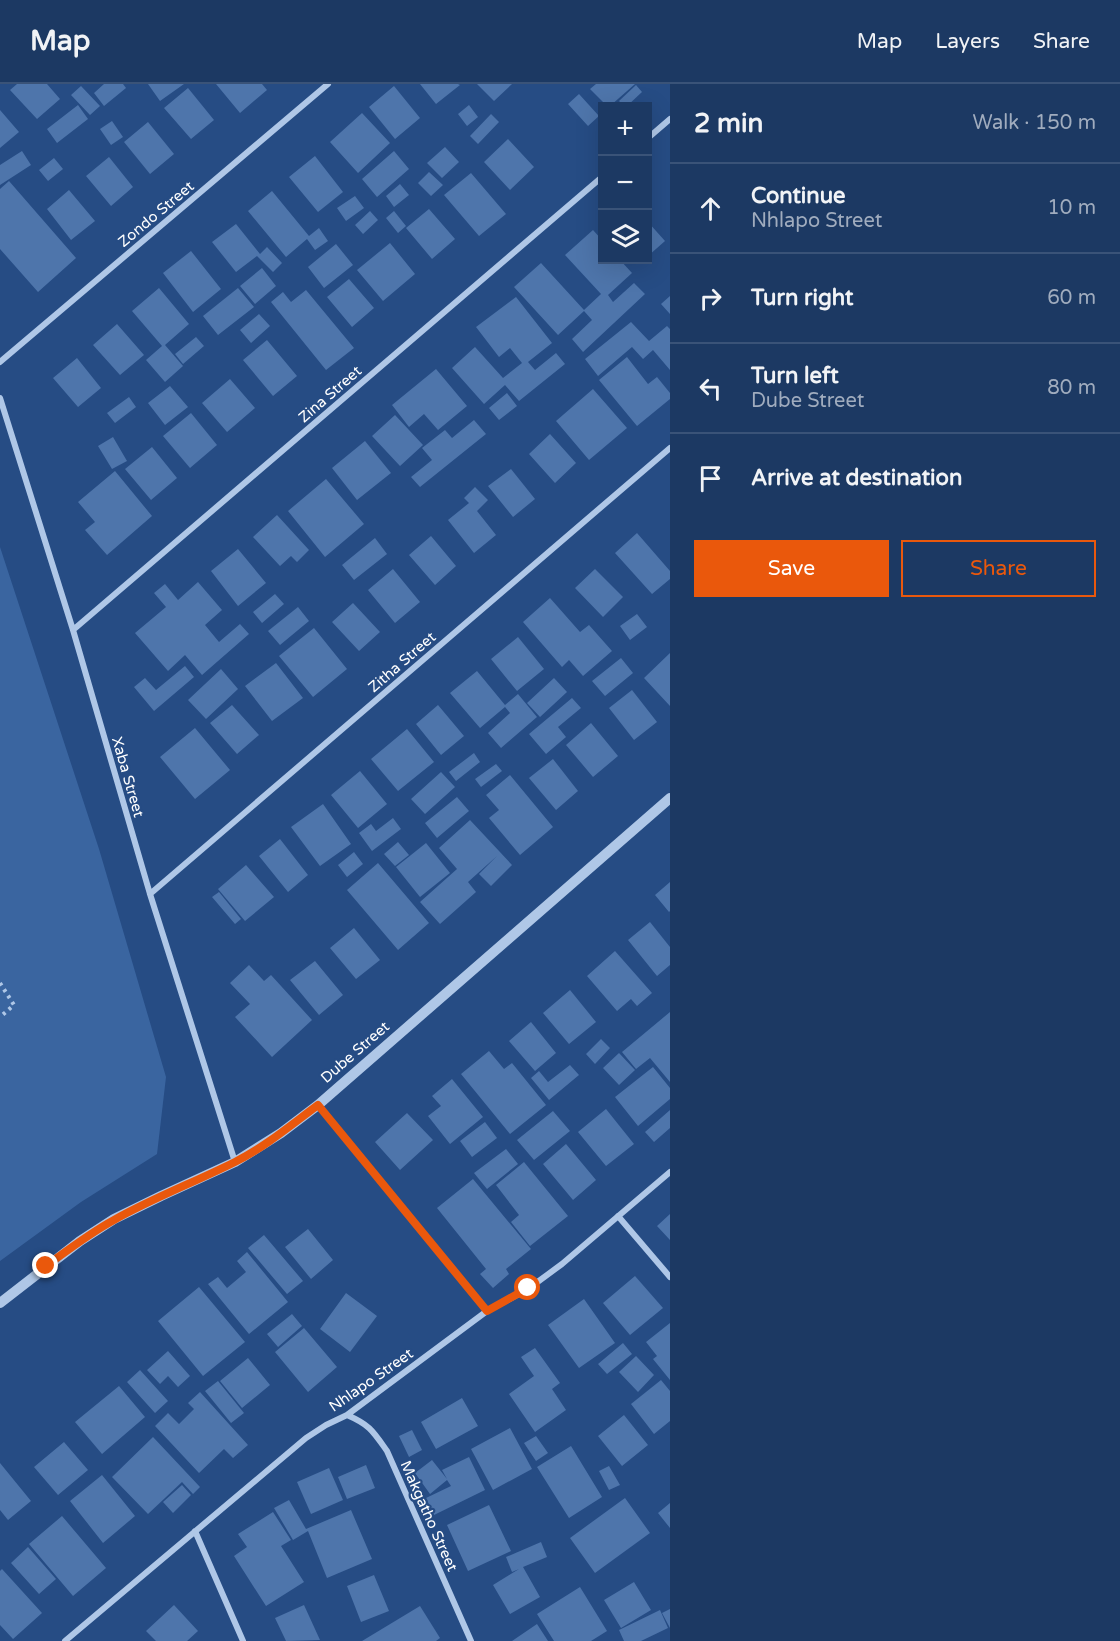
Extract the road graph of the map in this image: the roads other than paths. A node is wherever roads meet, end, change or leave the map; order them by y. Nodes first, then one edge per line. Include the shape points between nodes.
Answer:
1 (328, 84) edge
2 (670, 119) edge
3 (652, 135) edge
4 (598, 181) edge
5 (0, 363) edge
6 (0, 398) edge
7 (670, 448) edge
8 (73, 630) junction
9 (670, 798) edge
10 (150, 894) junction
11 (318, 1105) junction
12 (235, 1162) junction
13 (670, 1172) edge
14 (618, 1216) junction
15 (670, 1277) edge
16 (0, 1303) edge
17 (487, 1311) junction
18 (347, 1415) junction
19 (195, 1531) junction
20 (65, 1641) edge
21 (243, 1641) edge
22 (471, 1641) edge

1 - 5 street, Zondo Street
2 - 3 street
4 - 8 street, Zina Street
6 - 8 street, Xaba Street
7 - 10 street, Zitha Street
8 - 10 street, Xaba Street
9 - 11 street, Dube Street
10 - 12 street, Xaba Street
11 - 12 street, Dube Street
11 - 17 street
12 - 16 street, Dube Street via 114,1220 80,1241
13 - 14 street, Nhlapo Street
14 - 15 street
14 - 17 street, Nhlapo Street via 561,1264
17 - 18 street, Nhlapo Street
18 - 19 street, Nhlapo Street via 306,1438
18 - 22 street, Makgatho Street via 373,1431 387,1451
19 - 20 street, Nhlapo Street
19 - 21 street

